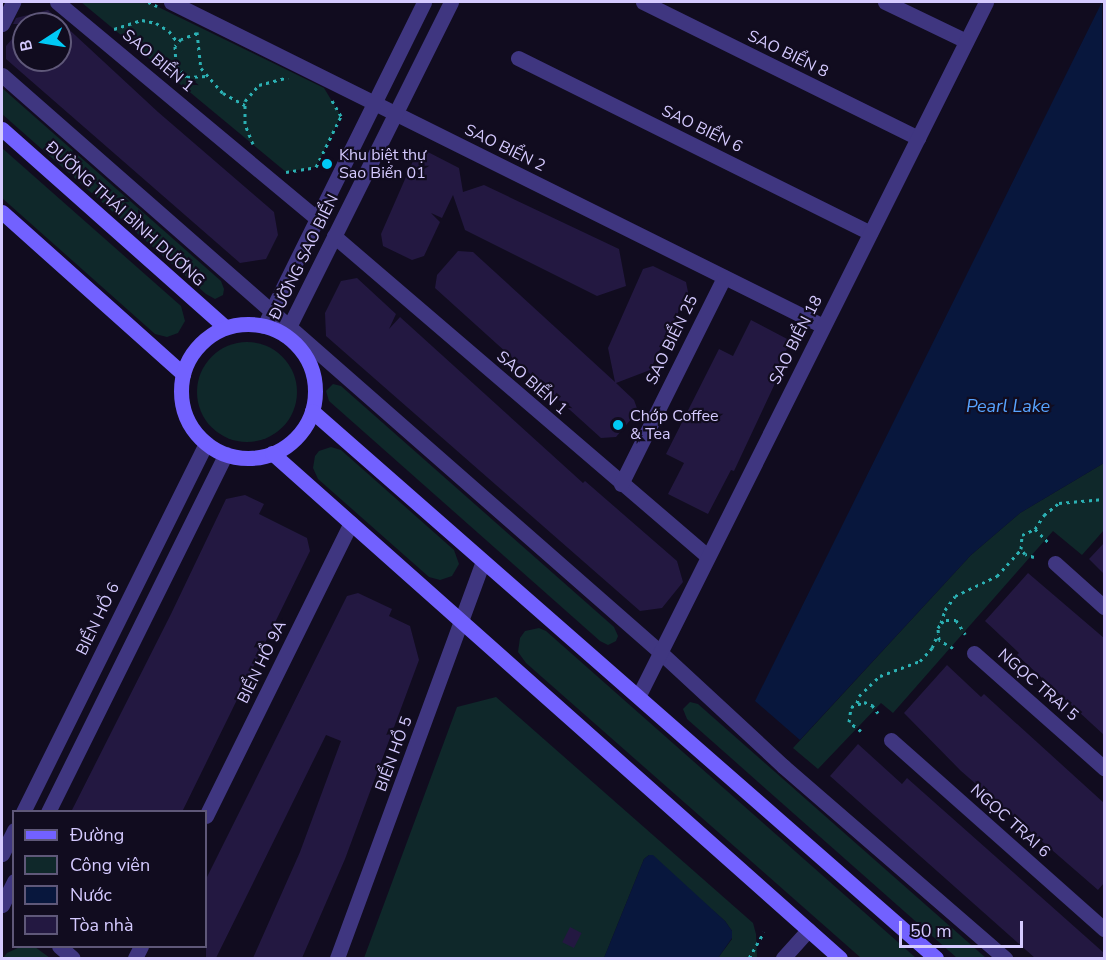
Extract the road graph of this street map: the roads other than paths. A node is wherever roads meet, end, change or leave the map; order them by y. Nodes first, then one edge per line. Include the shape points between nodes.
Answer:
1 (13, 2) edge
2 (57, 2) edge
3 (424, 2) edge
4 (451, 2) edge
5 (643, 2) edge
6 (885, 2) edge
7 (986, 2) edge
8 (165, 4) edge
9 (2, 24) edge
10 (966, 41) junction
11 (518, 58) dead end
12 (2, 75) edge
13 (375, 103) junction
14 (395, 113) junction
15 (2, 129) edge
16 (918, 138) junction
17 (2, 212) edge
18 (317, 219) junction
19 (870, 233) junction
20 (334, 236) junction
21 (724, 277) junction
22 (272, 310) junction
23 (264, 326) junction
24 (823, 326) junction
25 (225, 327) junction
26 (287, 331) junction
27 (183, 374) junction
28 (312, 411) junction
29 (206, 443) junction
30 (272, 453) junction
31 (226, 454) junction
32 (621, 484) junction
33 (351, 524) junction
34 (708, 556) junction
35 (483, 562) junction
36 (1055, 563) dead end
37 (1104, 606) edge
38 (462, 622) junction
39 (660, 652) junction
40 (974, 653) dead end
41 (639, 695) junction
42 (891, 740) dead end
43 (1104, 768) edge
44 (24, 810) edge
45 (49, 810) edge
46 (207, 814) edge
47 (12, 834) edge
48 (2, 854) edge
49 (12, 886) edge
50 (5, 903) edge
51 (1104, 929) edge
52 (808, 930) junction
53 (61, 948) edge
54 (73, 958) edge
55 (337, 958) edge
56 (783, 958) edge
57 (840, 958) edge
58 (936, 958) edge
59 (1005, 958) edge

1 - 9 street
2 - 18 street, SAO BIỂN 1
3 - 13 street, ĐƯỜNG SAO BIỂN
4 - 14 street, ĐƯỜNG SAO BIỂN
5 - 16 street, SAO BIỂN 8
6 - 10 street
7 - 10 street, SAO BIỂN 18
8 - 13 street, SAO BIỂN 2
10 - 16 street, SAO BIỂN 18
11 - 19 street, SAO BIỂN 6
12 - 22 street
13 - 14 street, SAO BIỂN 2
13 - 18 street, ĐƯỜNG SAO BIỂN
14 - 20 street, ĐƯỜNG SAO BIỂN
14 - 21 street, SAO BIỂN 2
15 - 25 main road, ĐƯỜNG THÁI BÌNH DƯƠNG
16 - 19 street, SAO BIỂN 18
17 - 27 main road
18 - 22 street, ĐƯỜNG SAO BIỂN
19 - 24 street, SAO BIỂN 18
20 - 26 street, ĐƯỜNG SAO BIỂN
20 - 32 street, SAO BIỂN 1
21 - 24 street, SAO BIỂN 2
21 - 32 street, SAO BIỂN 25
22 - 23 street, ĐƯỜNG SAO BIỂN
22 - 26 street
23 - 25 main road via 241,323
23 - 26 main road
24 - 34 street, SAO BIỂN 18
25 - 27 main road via 198,345
26 - 28 main road via 313,374
26 - 39 street
27 - 29 main road via 181,390 186,417
28 - 30 main road via 297,436
28 - 35 main road
29 - 31 main road
29 - 44 street, BIỂN HỒ 6
30 - 31 main road via 250,458
30 - 33 main road
31 - 45 street
32 - 34 street, SAO BIỂN 1
33 - 38 main road
33 - 46 street, BIỂN HỒ 9A
34 - 39 street, SAO BIỂN 18
35 - 38 street, BIỂN HỒ 5
35 - 41 main road
36 - 37 street
38 - 52 main road
38 - 55 street, BIỂN HỒ 5
39 - 41 street, SAO BIỂN 18
39 - 59 street via 783,766
40 - 43 street, NGỌC TRAI 5
41 - 58 main road
42 - 51 street, NGỌC TRAI 6
47 - 48 street
49 - 50 street
52 - 56 street
52 - 57 main road
53 - 54 street

